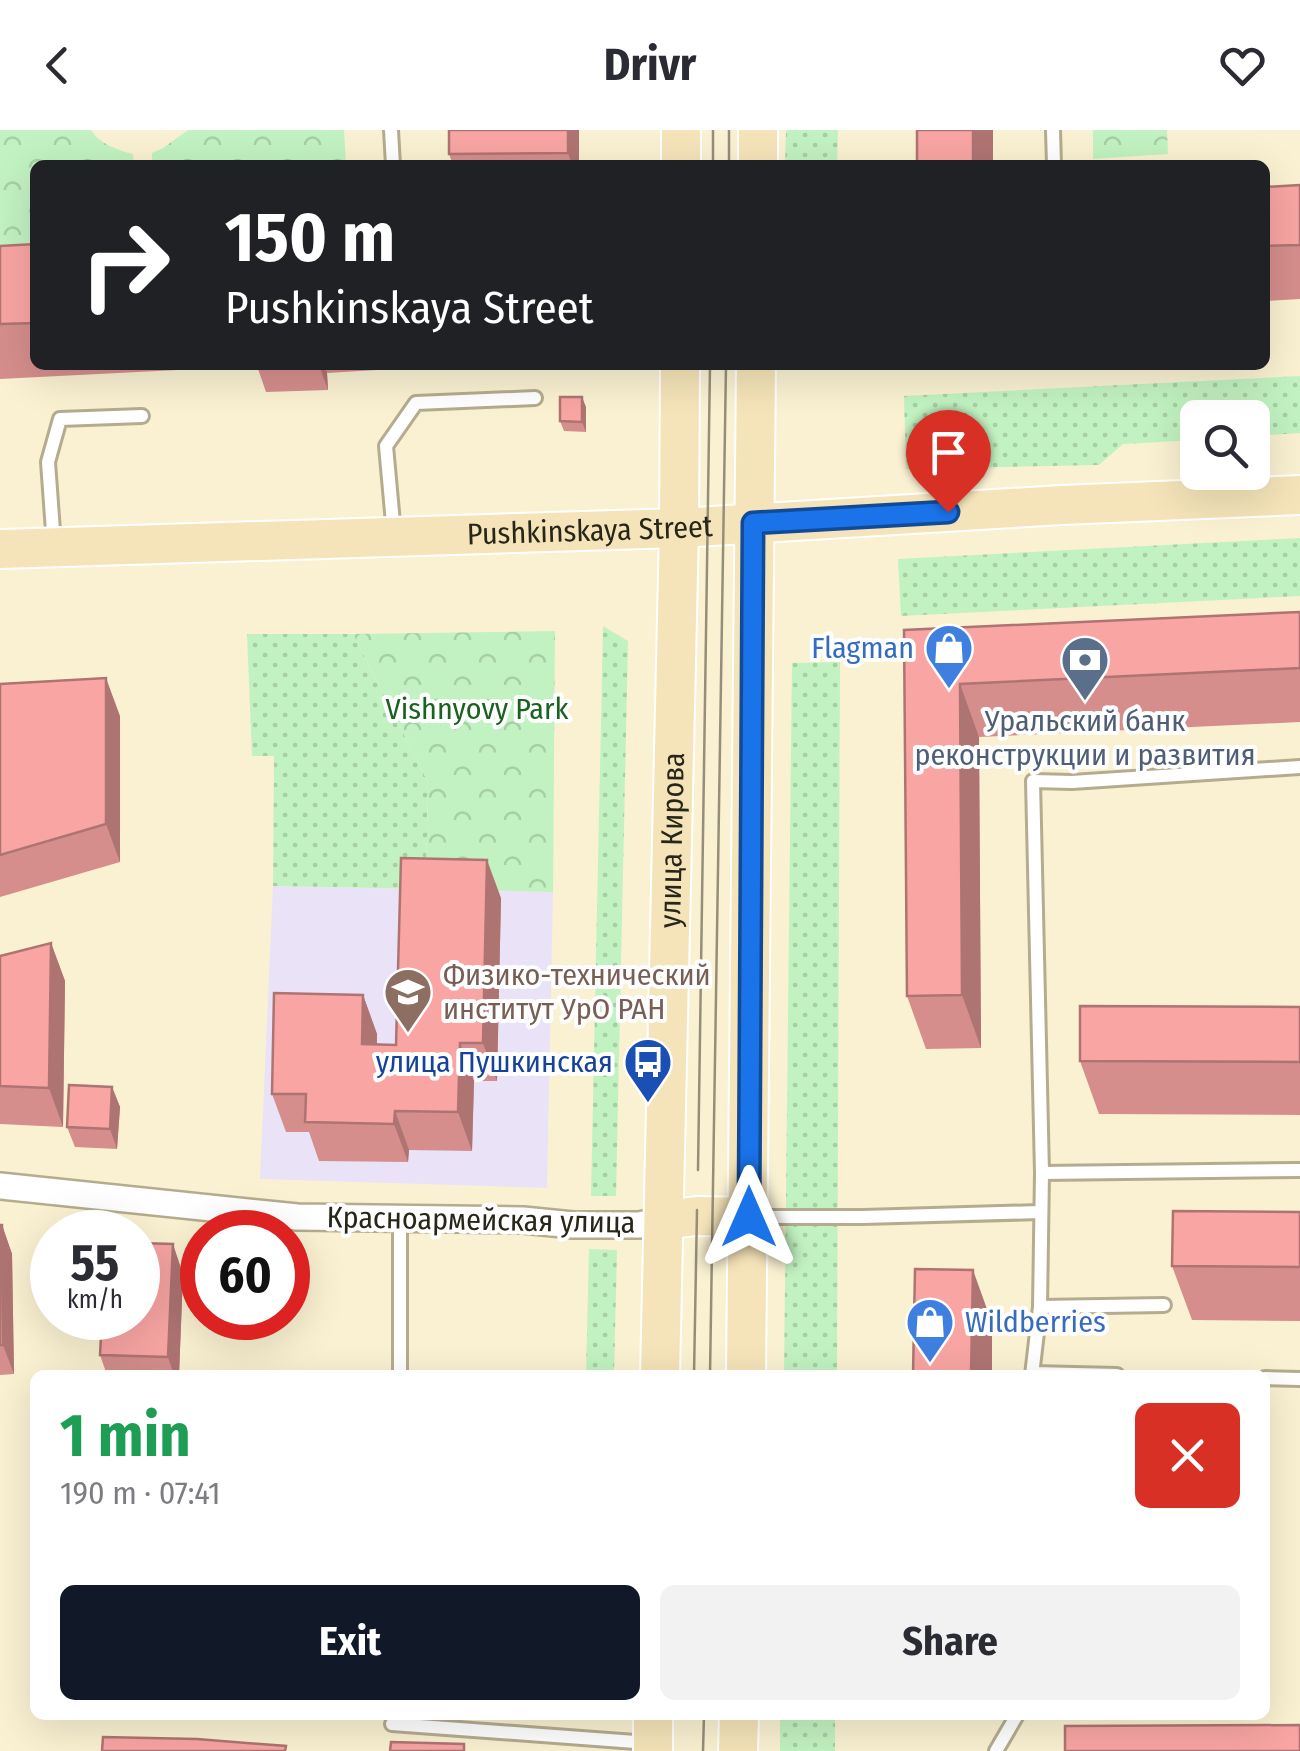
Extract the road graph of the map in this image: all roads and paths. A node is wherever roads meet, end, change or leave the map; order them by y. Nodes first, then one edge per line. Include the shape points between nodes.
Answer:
1 (391, 130) edge
2 (681, 130) edge
3 (758, 130) edge
4 (1053, 130) edge
5 (394, 160) edge
6 (681, 160) edge
7 (758, 160) edge
8 (1054, 160) edge
9 (680, 370) edge
10 (756, 370) edge
11 (535, 398) dead end
12 (142, 416) dead end
13 (1300, 495) edge
14 (753, 523) junction
15 (679, 528) junction
16 (394, 536) junction
17 (54, 547) junction
18 (0, 550) edge
19 (1300, 766) edge
20 (1300, 1170) edge
21 (1042, 1173) junction
22 (0, 1186) edge
23 (1040, 1212) junction
24 (749, 1217) junction
25 (400, 1219) junction
26 (664, 1220) junction
27 (1164, 1305) dead end
28 (1040, 1307) junction
29 (400, 1370) edge
30 (660, 1370) edge
31 (746, 1370) edge
32 (1032, 1370) edge
33 (1270, 1378) edge
34 (1300, 1379) edge
35 (739, 1720) edge
36 (1014, 1720) edge
37 (392, 1724) dead end
38 (653, 1736) edge
39 (738, 1751) edge
40 (996, 1751) edge

1 - 5 lane
2 - 6 main road
3 - 7 main road
4 - 8 lane
9 - 15 main road, улица Кирова
10 - 14 main road
11 - 16 lane via 416,403 386,446
12 - 17 lane via 60,419 48,462
13 - 14 main road, Pushkinskaya Street
14 - 15 main road, Pushkinskaya Street
14 - 24 main road
15 - 16 main road, Pushkinskaya Street
15 - 26 main road, улица Кирова
16 - 17 main road, Pushkinskaya Street
17 - 18 main road, Pushkinskaya Street
19 - 21 lane via 1033,781
20 - 21 lane
21 - 23 lane
22 - 25 street, Красноармейская улица via 297,1217
23 - 24 lane
23 - 28 lane
24 - 26 main road
24 - 31 main road
25 - 26 street, Красноармейская улица via 573,1225
25 - 29 lane
26 - 30 main road, улица Кирова
27 - 28 lane
28 - 32 lane
33 - 34 lane
35 - 39 main road
36 - 40 lane
37 - 38 lane

